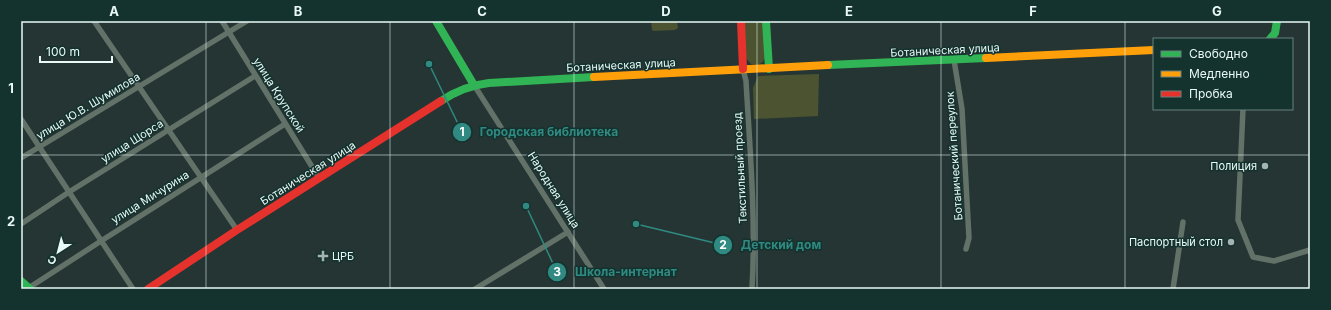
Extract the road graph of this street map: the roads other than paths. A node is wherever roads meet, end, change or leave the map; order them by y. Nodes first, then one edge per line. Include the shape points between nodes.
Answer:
1 (94, 21) edge
2 (222, 21) edge
3 (247, 21) edge
4 (436, 21) edge
5 (741, 21) edge
6 (766, 21) edge
7 (1277, 21) edge
8 (228, 31) junction
9 (1271, 38) edge
10 (1153, 50) edge
11 (954, 60) junction
12 (769, 68) junction
13 (743, 70) junction
14 (255, 76) junction
15 (474, 85) junction
16 (139, 86) junction
17 (1243, 110) edge
18 (21, 118) edge
19 (285, 124) junction
20 (168, 130) junction
21 (40, 146) junction
22 (21, 158) edge
23 (200, 177) junction
24 (319, 178) junction
25 (69, 192) junction
26 (1183, 222) dead end
27 (21, 224) edge
28 (237, 230) junction
29 (568, 232) junction
30 (100, 241) junction
31 (966, 250) dead end
32 (1310, 250) edge
33 (21, 281) edge
34 (28, 289) edge
35 (133, 289) edge
36 (148, 289) edge
37 (475, 289) edge
38 (604, 289) edge
39 (752, 289) edge
40 (1173, 289) edge

1 - 16 street
2 - 8 street, улица Крупской
3 - 8 street, улица Ю.В. Шумилова
4 - 15 street, Народная улица
5 - 13 street
6 - 12 street
7 - 9 street via 1276,33
8 - 14 street, улица Крупской
8 - 16 street, улица Ю.В. Шумилова
10 - 11 street, Ботаническая улица
11 - 12 street, Ботаническая улица
11 - 31 street, Ботанический переулок via 962,109 969,238
12 - 13 street, Ботаническая улица
13 - 15 street, Ботаническая улица
13 - 39 street, Текстильный проезд via 746,81 752,187
14 - 19 street, улица Крупской
14 - 20 street, улица Щорса
15 - 24 street, Ботаническая улица via 450,95
15 - 29 street, Народная улица
16 - 20 street
16 - 21 street, улица Ю.В. Шумилова
17 - 32 street via 1238,220 1253,257 1274,261
18 - 21 street
19 - 23 street, улица Мичурина
19 - 24 street, улица Крупской
20 - 23 street
20 - 25 street, улица Щорса
21 - 22 street, улица Ю.В. Шумилова
21 - 25 street
23 - 28 street
23 - 30 street, улица Мичурина
24 - 28 street, Ботаническая улица
25 - 27 street, улица Щорса
25 - 30 street
26 - 40 street
28 - 36 street, Ботаническая улица
29 - 37 street
29 - 38 street, Народная улица
30 - 34 street, улица Мичурина
30 - 35 street
33 - 34 street

